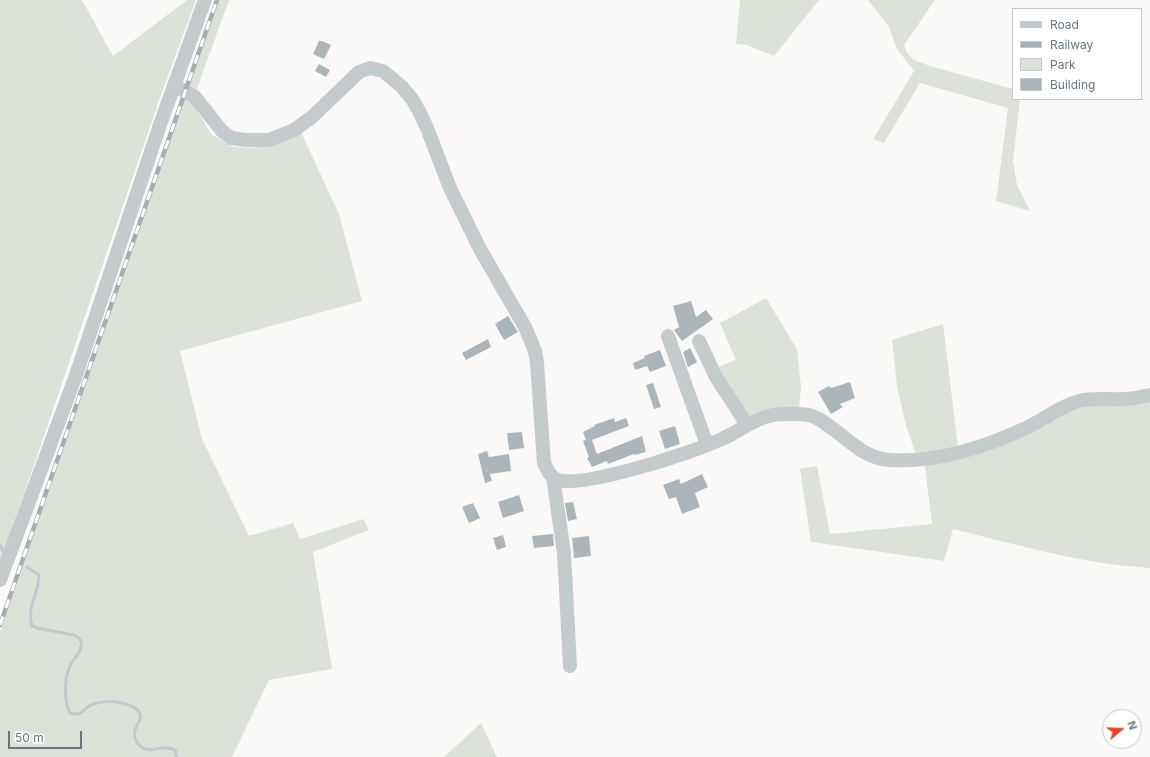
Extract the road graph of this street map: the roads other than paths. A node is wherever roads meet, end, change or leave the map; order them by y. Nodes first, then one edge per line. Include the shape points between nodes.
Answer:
1 (205, 0) edge
2 (174, 85) junction
3 (668, 336) dead end
4 (699, 341) dead end
5 (1150, 395) edge
6 (747, 425) junction
7 (707, 445) junction
8 (553, 478) junction
9 (0, 580) edge
10 (570, 666) dead end

1 - 2 street
2 - 8 street via 202,103 222,131 231,138 246,140 269,140 294,130 365,69 376,68 402,87 419,111 450,188 480,249 531,341 537,363 543,453 547,470
2 - 9 street via 75,378
3 - 7 street
4 - 6 street via 710,366
5 - 6 street via 1112,400 1093,398 1077,402 1000,439 968,450 915,460 890,460 867,454 834,429 809,415 780,414
6 - 7 street
7 - 8 street via 600,477 567,481
8 - 10 street via 564,553

